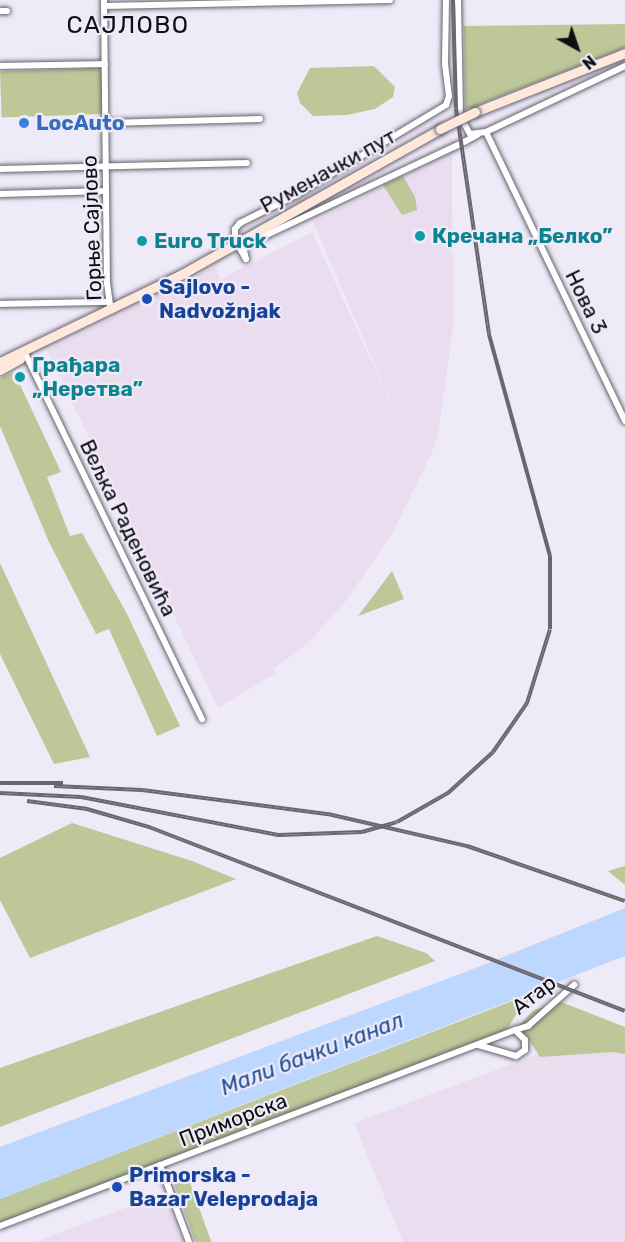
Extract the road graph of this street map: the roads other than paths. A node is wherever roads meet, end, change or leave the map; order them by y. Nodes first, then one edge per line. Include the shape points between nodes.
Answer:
1 (390, 0) edge
2 (446, 0) edge
3 (458, 0) edge
4 (104, 3) edge
5 (625, 53) edge
6 (105, 64) junction
7 (0, 66) edge
8 (625, 66) edge
9 (261, 119) dead end
10 (105, 123) junction
11 (483, 133) junction
12 (247, 163) dead end
13 (105, 166) junction
14 (0, 169) edge
15 (106, 191) junction
16 (0, 194) edge
17 (237, 243) junction
18 (0, 304) edge
19 (110, 306) junction
20 (25, 353) junction
21 (1, 366) edge
22 (625, 421) edge
23 (202, 719) dead end
24 (574, 985) dead end
25 (515, 1030) junction
26 (478, 1045) junction
27 (160, 1165) junction
28 (0, 1226) edge
29 (189, 1242) edge

1 - 4 street
2 - 17 street via 446,105 296,195 240,223 234,233
3 - 11 street via 460,116 467,132
4 - 6 street, Горње Сајлово
5 - 17 main road, Руменачки пут, bridge via 440,129
6 - 7 street
6 - 10 street, Горње Сајлово
8 - 11 street
9 - 10 street
10 - 13 street, Горње Сајлово
11 - 17 street via 243,246 246,259
11 - 22 street, Нова 3
12 - 13 street
13 - 14 street
13 - 15 street, Горње Сајлово
15 - 16 street
15 - 19 street, Горње Сајлово
17 - 19 main road, Руменачки пут
18 - 19 street
19 - 20 main road, Руменачки пут
20 - 21 main road, Руменачки пут
20 - 23 street, Вељка Раденовића
24 - 25 street, Атар via 534,1021
25 - 26 street, Приморска
25 - 26 street via 525,1040 525,1050 516,1056
26 - 27 street, Приморска
27 - 28 street, Приморска
27 - 29 street

